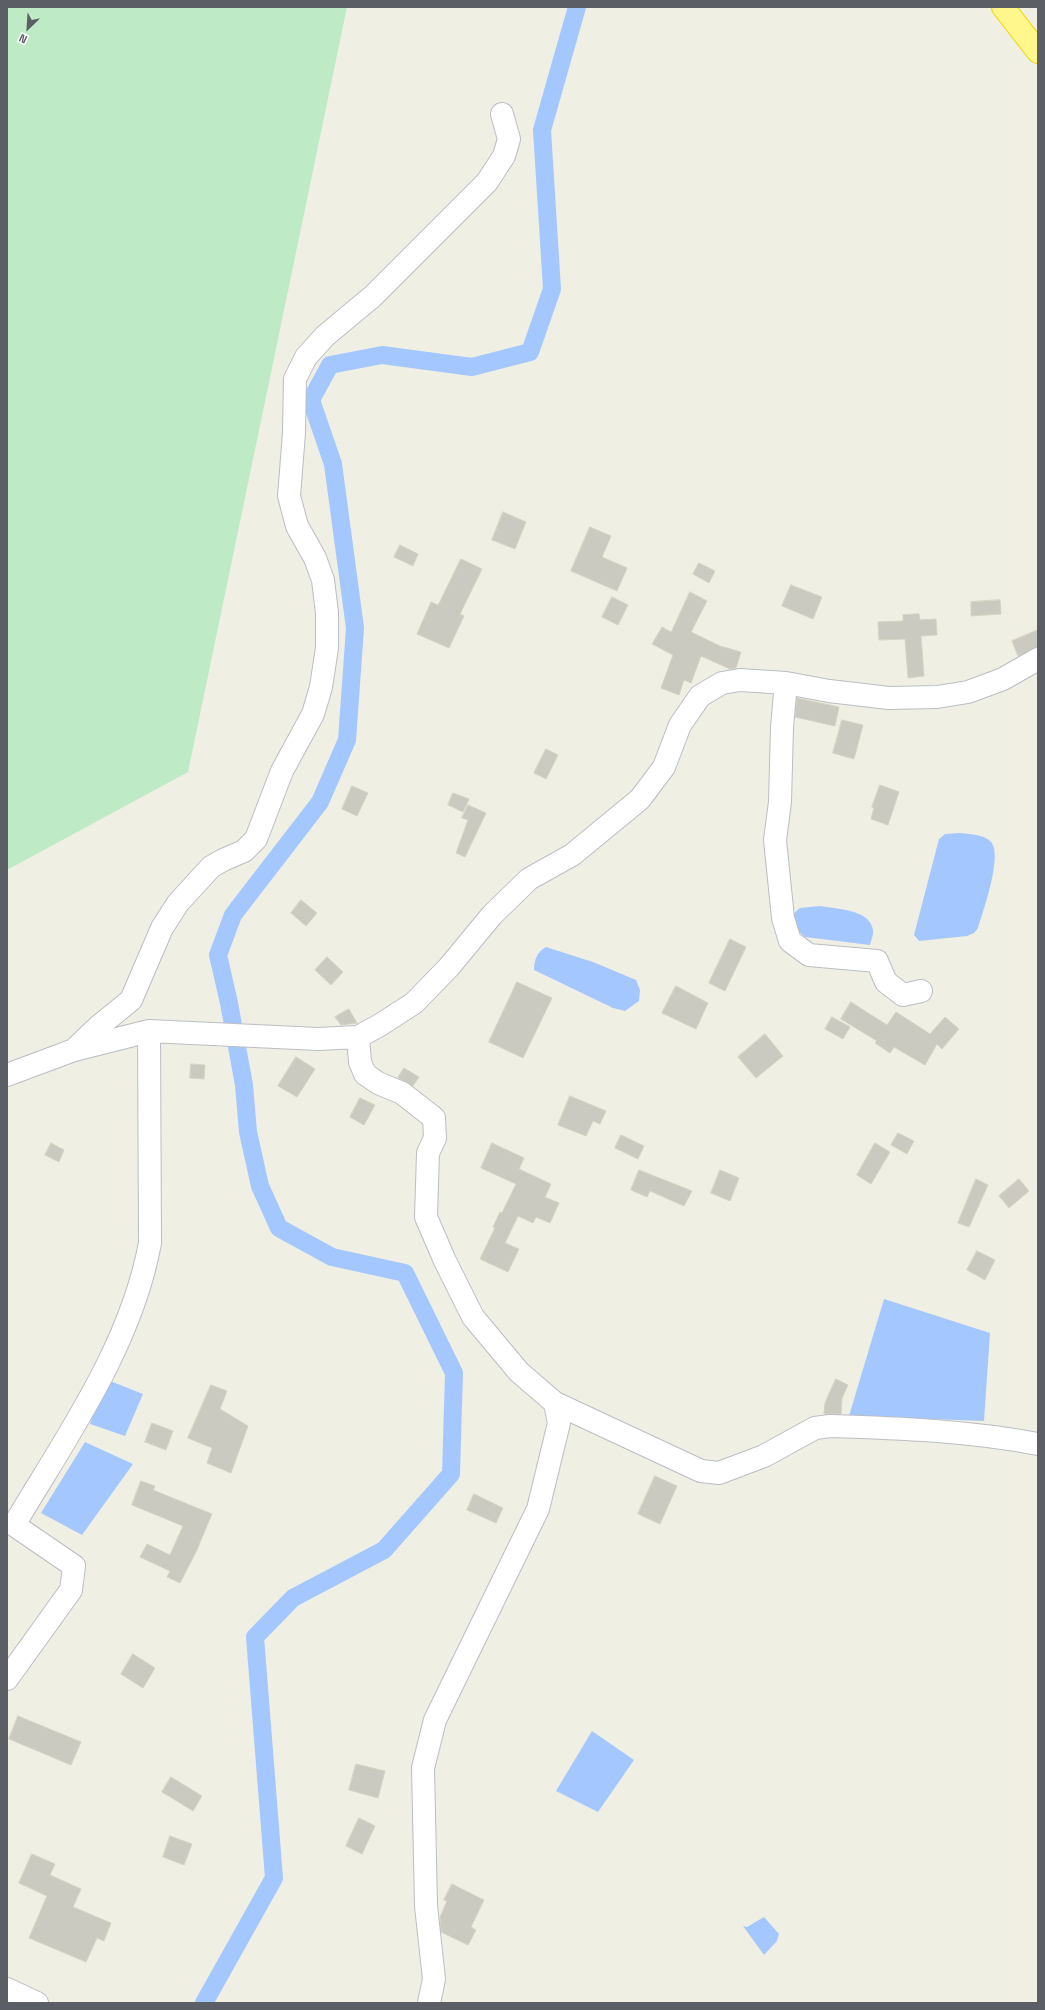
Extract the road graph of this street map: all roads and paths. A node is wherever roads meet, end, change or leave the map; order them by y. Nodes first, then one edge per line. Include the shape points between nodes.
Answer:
1 (1003, 7) edge
2 (1038, 52) edge
3 (502, 114) dead end
4 (1038, 659) edge
5 (786, 684) junction
6 (921, 991) dead end
7 (149, 1031) junction
8 (358, 1036) junction
9 (74, 1050) junction
10 (7, 1075) edge
11 (555, 1403) junction
12 (1038, 1444) edge
13 (7, 1679) edge
14 (7, 1989) edge
15 (37, 2003) edge
16 (429, 2003) edge

1 - 2 highway
3 - 9 street via 509,139 504,156 486,182 374,296 325,336 306,356 295,379 289,496 297,526 315,558 323,580 327,613 327,648 321,687 313,714 282,771 256,839 244,851 212,867 178,903 162,928 131,1000
4 - 5 street via 1003,679 968,692 937,697 889,698
5 - 6 street via 776,840 783,918 790,941 809,955 877,960 886,982 903,995
5 - 8 street via 740,680 722,683 700,696 680,725 664,767 640,799 572,856 529,879 492,915 449,967 414,1003
7 - 8 street via 318,1039
7 - 9 street
7 - 13 street via 150,1243 144,1274 126,1326 83,1411 14,1524 74,1566 71,1590
8 - 11 street via 360,1062 365,1074 378,1083 402,1093 434,1118 435,1138 428,1154 426,1217 473,1317 519,1372
9 - 10 street
11 - 12 street via 701,1471 719,1473 764,1456 815,1428 830,1426 926,1430 999,1437
11 - 16 street via 559,1423 538,1509 435,1720 423,1768 426,1906 434,1979
14 - 15 street

